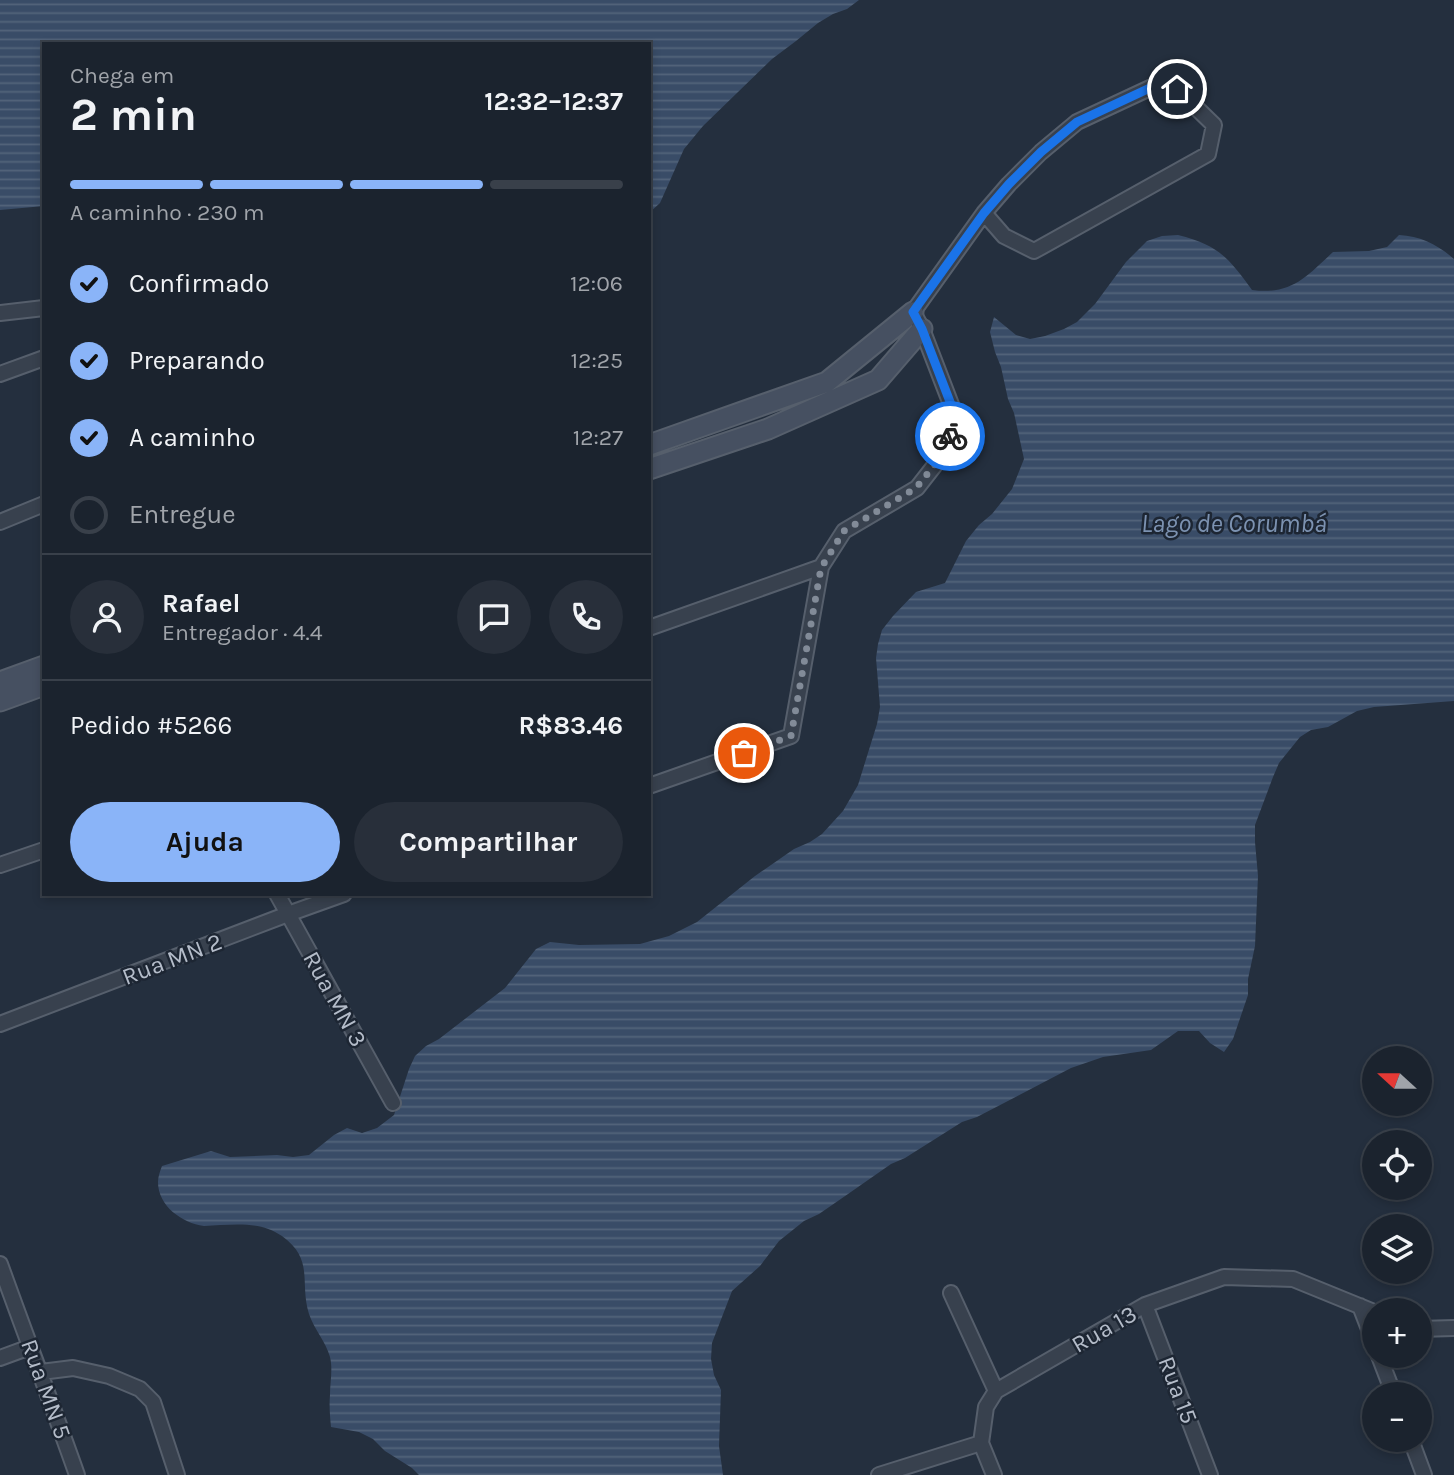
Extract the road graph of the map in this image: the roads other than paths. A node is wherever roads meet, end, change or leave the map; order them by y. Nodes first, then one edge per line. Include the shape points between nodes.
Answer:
1 (984, 213) junction
2 (42, 308) edge
3 (0, 313) edge
4 (917, 320) junction
5 (42, 359) edge
6 (0, 374) edge
7 (651, 444) edge
8 (651, 468) edge
9 (42, 506) edge
10 (0, 522) edge
11 (821, 568) junction
12 (651, 627) edge
13 (42, 667) edge
14 (0, 682) edge
15 (42, 686) edge
16 (0, 701) edge
17 (651, 785) edge
18 (42, 851) edge
19 (0, 865) edge
20 (278, 896) edge
21 (338, 896) edge
22 (288, 914) junction
23 (0, 1024) edge
24 (393, 1103) dead end
25 (0, 1264) edge
26 (951, 1293) dead end
27 (1145, 1305) junction
28 (1362, 1307) edge
29 (1454, 1328) edge
30 (1432, 1329) edge
31 (30, 1348) junction
32 (0, 1359) edge
33 (41, 1372) junction
34 (996, 1391) junction
35 (981, 1444) junction
36 (1415, 1452) edge
37 (77, 1475) edge
38 (177, 1475) edge
39 (879, 1475) edge
40 (995, 1475) edge
41 (1210, 1475) edge
42 (1424, 1475) edge

1 - 1 street via 1041,152 1077,122 1152,87 1177,89 1214,125 1208,154 1034,251 1004,236
1 - 4 street
2 - 3 street
4 - 7 street via 827,382
4 - 8 street via 878,380 768,429
4 - 11 street via 952,407 949,447 916,488 844,531
5 - 6 street
9 - 10 street
11 - 12 street
11 - 17 street via 791,736
13 - 14 street
15 - 16 street
18 - 19 street
20 - 22 street, Rua MN 3
21 - 22 street, Rua MN 2
22 - 23 street, Rua MN 2
22 - 24 street, Rua MN 3
25 - 31 street, Rua MN 5
26 - 34 street
27 - 28 street, Rua 13 via 1224,1277 1293,1279
27 - 34 street, Rua 13
27 - 41 street, Rua 15
29 - 30 street
31 - 32 street
31 - 33 street, Rua MN 5
33 - 37 street, Rua MN 5
33 - 38 street via 73,1368 140,1389 153,1402
34 - 35 street via 986,1407
35 - 39 street
35 - 40 street
36 - 42 street

